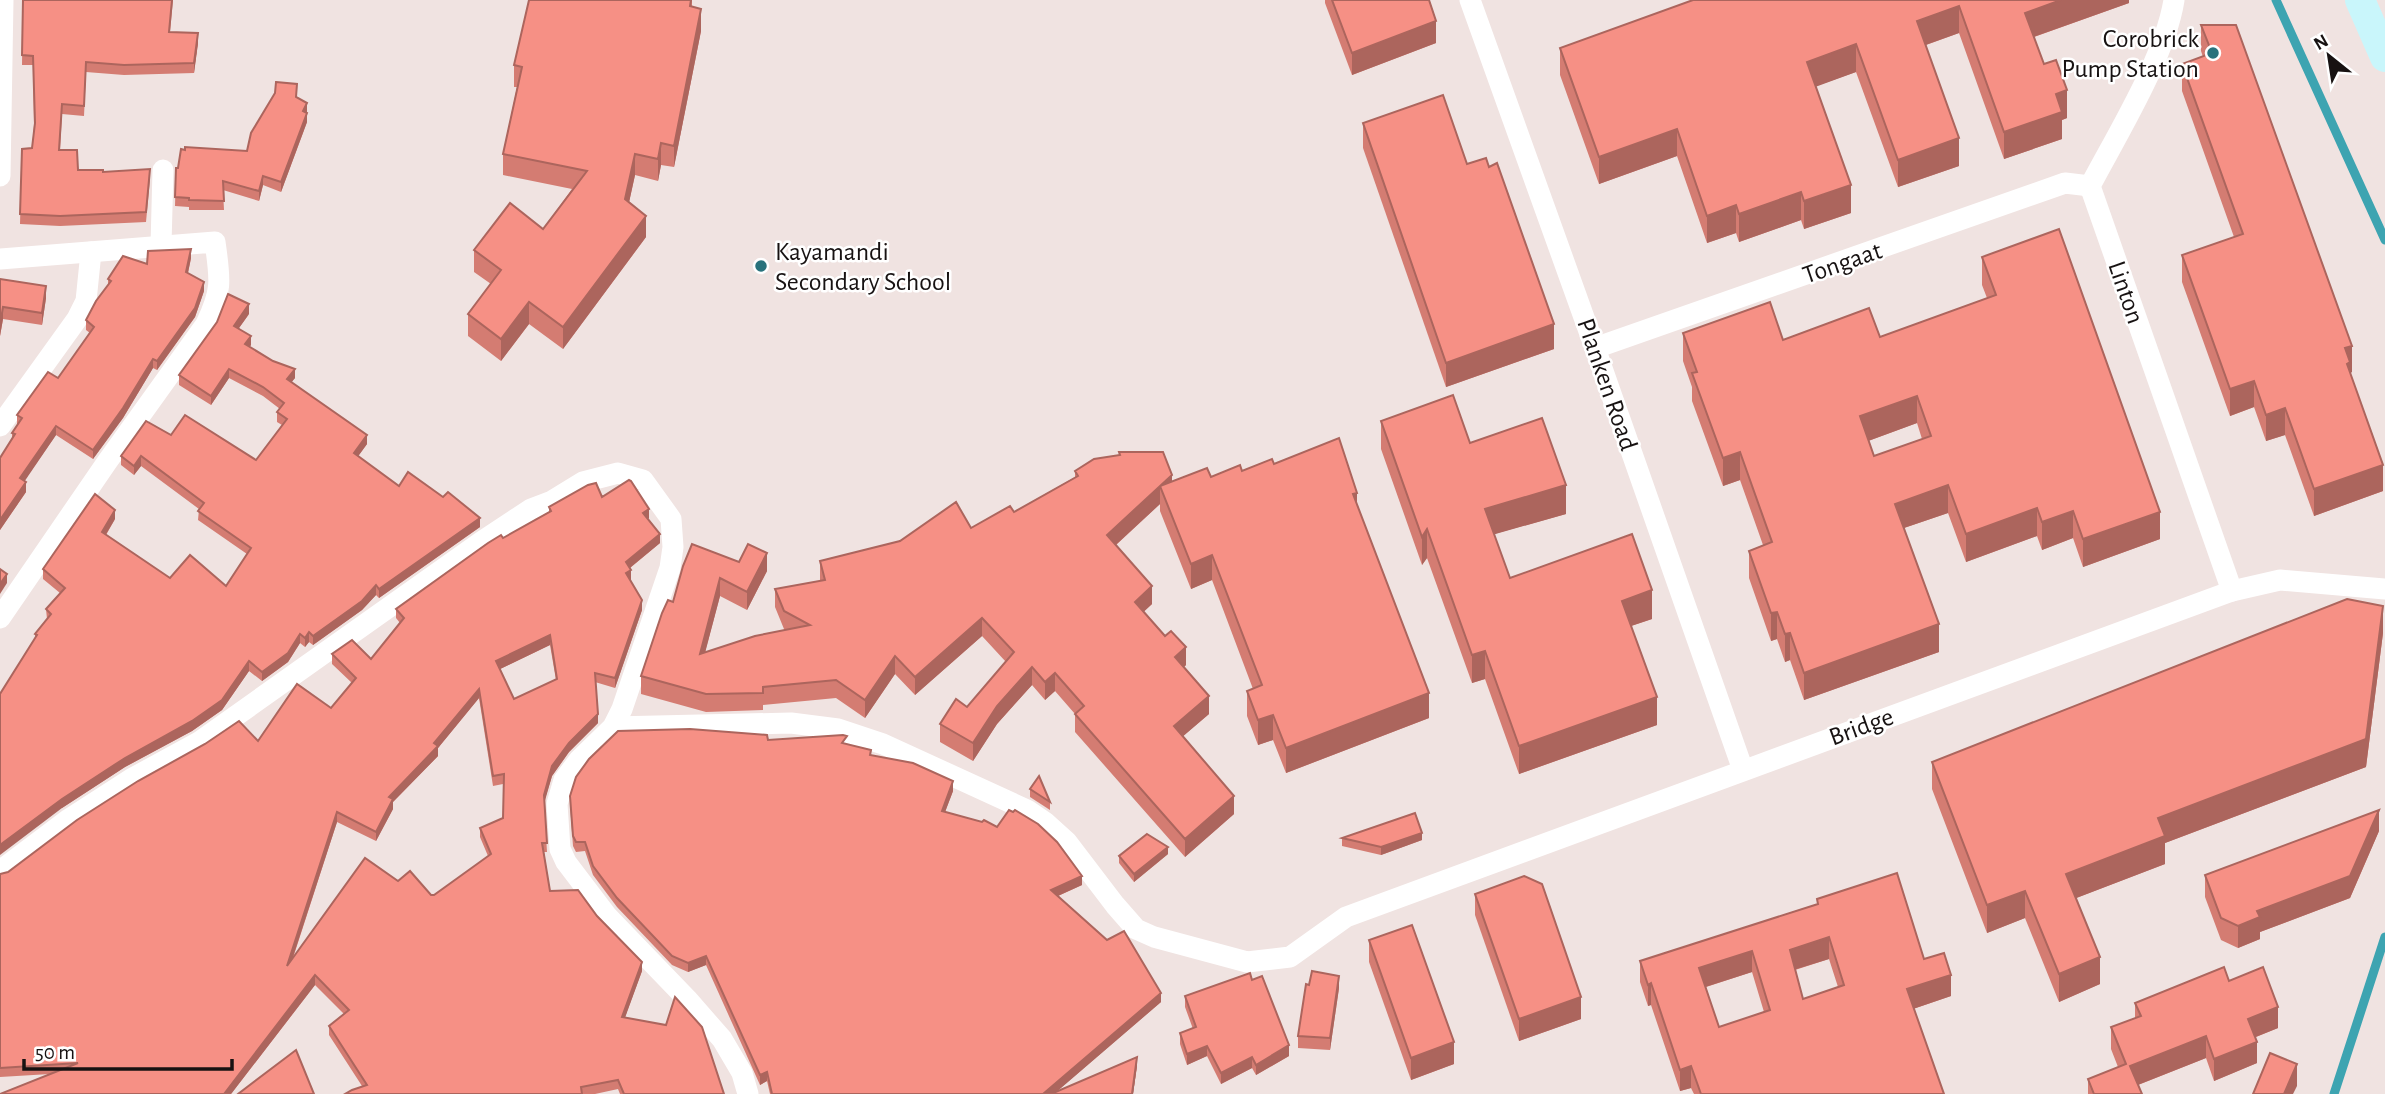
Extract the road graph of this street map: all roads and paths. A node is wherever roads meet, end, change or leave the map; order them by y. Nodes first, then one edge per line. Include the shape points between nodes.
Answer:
1 (3, 0) edge
2 (1470, 0) edge
3 (2174, 0) edge
4 (2360, 0) edge
5 (2385, 57) edge
6 (163, 170) dead end
7 (0, 176) edge
8 (2090, 186) junction
9 (161, 245) junction
10 (91, 252) junction
11 (0, 259) edge
12 (1595, 348) junction
13 (0, 426) edge
14 (2385, 589) edge
15 (2232, 591) junction
16 (0, 618) edge
17 (613, 727) junction
18 (1743, 770) junction
19 (0, 871) edge
20 (748, 1094) edge

1 - 7 street
2 - 12 street, Planken Road
3 - 8 street via 2171,21 2144,82
4 - 5 street
6 - 9 street
8 - 12 street, Tongaat via 2065,183
8 - 15 street, Linton
9 - 10 street
9 - 16 street via 215,242 221,284 216,303 206,324
10 - 11 street
10 - 13 street via 86,301 77,319
12 - 18 street, Planken Road
14 - 15 street, Bridge via 2280,580
15 - 18 street, Bridge
17 - 18 street, Bridge via 791,723 838,729 883,744 1046,823 1136,929 1247,962 1290,957 1346,916
17 - 19 street via 670,568 673,547 671,519 643,480 618,473 583,482 531,509 199,742 69,818
17 - 20 street via 564,780 557,804 560,849 607,916 722,1039 742,1073

